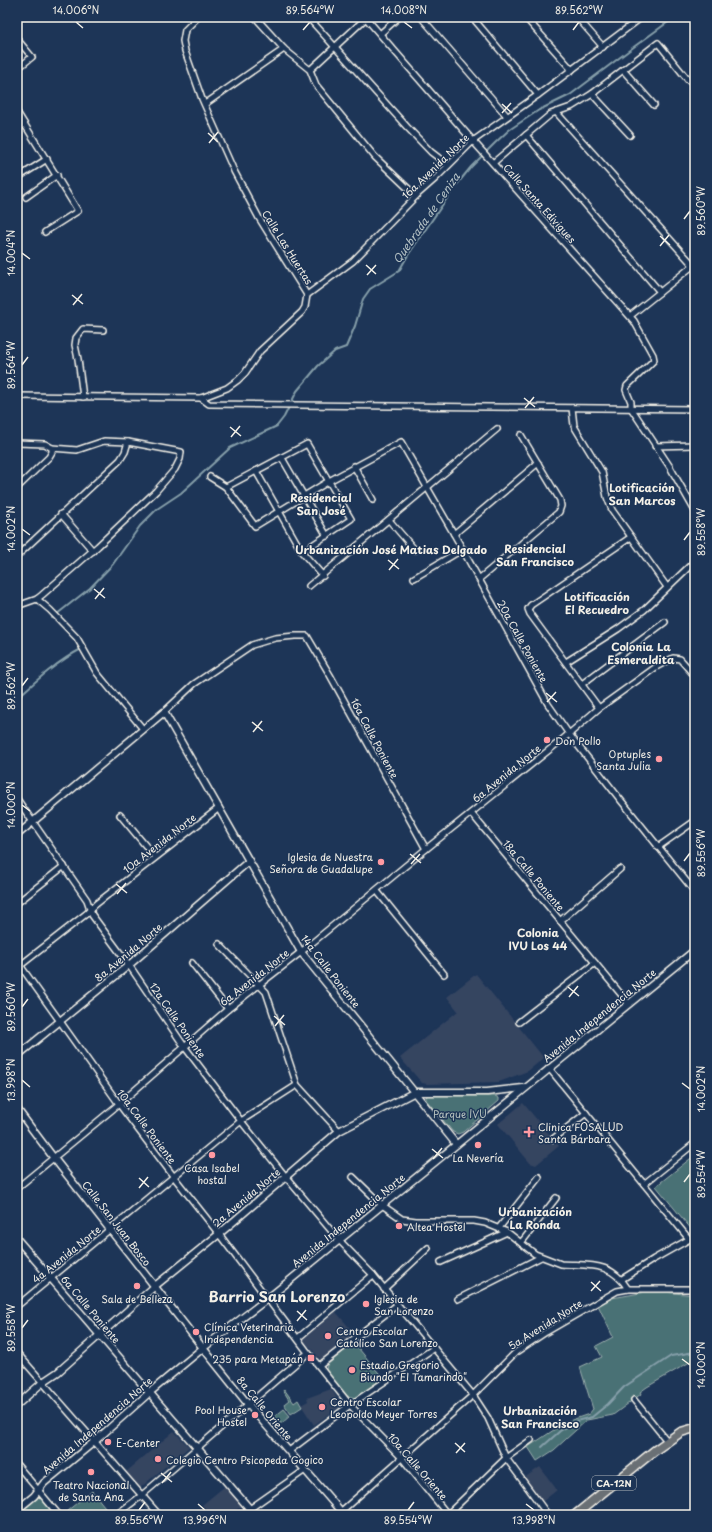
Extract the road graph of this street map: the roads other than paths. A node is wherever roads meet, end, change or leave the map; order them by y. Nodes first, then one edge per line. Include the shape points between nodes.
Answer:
1 (198, 17) edge
2 (255, 17) edge
3 (308, 17) edge
4 (399, 17) edge
5 (421, 17) edge
6 (472, 17) edge
7 (525, 17) edge
8 (577, 17) edge
9 (641, 17) edge
10 (366, 18) edge
11 (380, 34) junction
12 (17, 40) edge
13 (336, 46) junction
14 (603, 47) junction
15 (284, 49) junction
16 (17, 69) edge
17 (310, 70) junction
18 (572, 70) junction
19 (623, 70) junction
20 (688, 80) dead end
21 (592, 94) junction
22 (538, 95) junction
23 (205, 104) junction
24 (654, 105) dead end
25 (17, 112) edge
26 (556, 112) junction
27 (507, 116) junction
28 (24, 124) junction
29 (17, 128) edge
30 (526, 135) junction
31 (630, 135) dead end
32 (473, 141) junction
33 (47, 159) junction
34 (493, 163) junction
35 (448, 165) junction
36 (57, 176) junction
37 (17, 178) edge
38 (416, 196) junction
39 (26, 197) dead end
40 (45, 232) dead end
41 (694, 264) edge
42 (660, 292) junction
43 (307, 295) junction
44 (630, 316) junction
45 (103, 330) dead end
46 (17, 396) edge
47 (83, 398) junction
48 (201, 398) junction
49 (572, 408) junction
50 (631, 408) junction
51 (695, 408) edge
52 (497, 429) dead end
53 (521, 435) dead end
54 (128, 442) junction
55 (17, 443) edge
56 (695, 445) edge
57 (656, 446) junction
58 (52, 448) junction
59 (282, 458) junction
60 (538, 463) junction
61 (354, 466) junction
62 (256, 471) junction
63 (210, 477) dead end
64 (329, 481) junction
65 (226, 487) junction
66 (17, 488) edge
67 (428, 488) junction
68 (304, 496) junction
69 (373, 500) dead end
70 (279, 511) junction
71 (695, 511) edge
72 (60, 514) junction
73 (389, 520) junction
74 (454, 534) junction
75 (327, 536) junction
76 (631, 537) junction
77 (463, 549) junction
78 (415, 550) dead end
79 (93, 551) junction
80 (302, 552) junction
81 (17, 556) edge
82 (695, 561) edge
83 (323, 576) junction
84 (414, 578) dead end
85 (479, 579) junction
86 (309, 586) dead end
87 (667, 587) junction
88 (36, 599) junction
89 (17, 606) edge
90 (665, 622) dead end
91 (566, 662) junction
92 (695, 676) edge
93 (582, 684) junction
94 (599, 708) junction
95 (164, 712) junction
96 (143, 729) junction
97 (569, 734) junction
98 (17, 799) edge
99 (219, 808) junction
100 (471, 813) junction
101 (120, 815) dead end
102 (695, 821) edge
103 (32, 822) junction
104 (17, 835) edge
105 (658, 847) junction
106 (426, 849) junction
107 (155, 857) junction
108 (249, 860) junction
109 (64, 866) junction
110 (620, 869) dead end
111 (377, 890) junction
112 (695, 892) edge
113 (17, 903) edge
114 (90, 910) junction
115 (560, 921) junction
116 (219, 944) dead end
117 (695, 950) edge
118 (301, 952) junction
119 (192, 963) dead end
120 (595, 963) junction
121 (18, 965) edge
122 (129, 965) junction
123 (444, 974) dead end
124 (260, 984) junction
125 (629, 1004) junction
126 (228, 1009) junction
127 (61, 1021) junction
128 (519, 1022) dead end
129 (184, 1046) junction
130 (17, 1056) edge
131 (549, 1068) junction
132 (297, 1085) junction
133 (525, 1087) junction
134 (415, 1092) junction
135 (119, 1104) junction
136 (17, 1109) edge
137 (586, 1112) junction
138 (241, 1121) junction
139 (339, 1131) junction
140 (553, 1139) dead end
141 (695, 1143) edge
142 (456, 1144) junction
143 (53, 1157) junction
144 (174, 1177) junction
145 (286, 1177) junction
146 (353, 1177) dead end
147 (539, 1177) dead end
148 (644, 1184) junction
149 (17, 1188) edge
150 (556, 1198) dead end
151 (382, 1205) junction
152 (499, 1228) junction
153 (110, 1230) junction
154 (507, 1232) junction
155 (219, 1234) junction
156 (695, 1236) edge
157 (17, 1239) edge
158 (689, 1239) junction
159 (339, 1240) junction
160 (521, 1243) junction
161 (428, 1248) dead end
162 (541, 1257) junction
163 (441, 1262) dead end
164 (373, 1275) junction
165 (52, 1277) junction
166 (622, 1279) junction
167 (155, 1286) junction
168 (628, 1288) junction
169 (384, 1289) junction
170 (695, 1289) edge
171 (458, 1298) dead end
172 (268, 1299) junction
173 (398, 1304) junction
174 (17, 1306) edge
175 (99, 1335) junction
176 (298, 1338) junction
177 (203, 1348) junction
178 (434, 1348) junction
179 (17, 1353) edge
180 (308, 1353) junction
181 (319, 1366) junction
182 (43, 1382) junction
183 (149, 1393) junction
184 (473, 1395) junction
185 (634, 1400) dead end
186 (247, 1403) junction
187 (17, 1405) edge
188 (350, 1405) junction
189 (695, 1428) edge
190 (531, 1440) dead end
191 (94, 1442) junction
192 (668, 1442) junction
193 (196, 1448) junction
194 (289, 1451) junction
195 (402, 1458) junction
196 (506, 1458) junction
197 (17, 1465) edge
198 (305, 1470) junction
199 (38, 1491) junction
200 (141, 1496) junction
201 (249, 1509) junction
202 (17, 1510) edge
203 (341, 1514) edge
204 (59, 1515) edge
205 (116, 1515) edge
206 (159, 1515) edge
207 (241, 1515) edge
208 (255, 1515) edge
209 (447, 1515) edge
210 (548, 1515) edge
211 (575, 1515) edge

1 - 23 street, Calle Las Huertas via 185,30 183,42
2 - 15 street
3 - 13 street
4 - 11 street
5 - 27 street
6 - 22 street
7 - 18 street
8 - 14 street
9 - 14 street, 16a Avenida Norte
10 - 11 street, Calle Santa Edivigues
10 - 13 street
11 - 32 street, Calle Santa Edivigues
12 - 16 street via 32,57
13 - 17 street
13 - 35 street via 407,127 431,152
14 - 18 street, 16a Avenida Norte
15 - 17 street
15 - 23 street
17 - 38 street via 316,85 375,157
18 - 22 street, 16a Avenida Norte
19 - 20 street via 658,44
19 - 21 street
19 - 24 street
21 - 26 street via 571,107
21 - 31 street
22 - 27 street, 16a Avenida Norte
23 - 43 street, Calle Las Huertas via 255,212
25 - 28 street
26 - 30 street
26 - 41 street
27 - 32 street, 16a Avenida Norte
28 - 29 street
28 - 33 street
30 - 34 street
30 - 42 street
32 - 34 street, Calle Santa Edivigues
32 - 35 street, 16a Avenida Norte
33 - 36 street
33 - 37 street
34 - 44 street, Calle Santa Edivigues
35 - 38 street, 16a Avenida Norte
36 - 39 street
36 - 40 street via 78,211
38 - 43 street, 16a Avenida Norte via 353,261
41 - 42 street
42 - 44 street
43 - 48 street, Calle Las Huertas via 302,312 264,348 238,380 227,388
44 - 50 street, Calle Santa Edivigues via 654,357 653,362 627,386
45 - 47 street via 83,329 76,338
46 - 47 street, Calle Las Huertas
47 - 48 street, Calle Las Huertas
48 - 49 street via 209,404
49 - 50 street
49 - 76 street via 574,426 602,472 612,510
50 - 51 street
50 - 57 street
52 - 67 street
53 - 60 street
54 - 58 street via 109,440 77,450
54 - 72 street via 120,460
54 - 79 street via 181,452 180,459 156,491
55 - 58 street via 45,444
56 - 57 street
57 - 71 street
58 - 66 street via 49,457
59 - 62 street
59 - 64 street via 307,444
59 - 68 street
60 - 74 street
60 - 85 street via 560,500 558,512
61 - 64 street
61 - 67 street, 20a Calle Poniente via 401,442
61 - 69 street
62 - 65 street
62 - 70 street
63 - 65 street
64 - 68 street
64 - 75 street via 351,519
65 - 70 street via 255,526
67 - 73 street
67 - 74 street, 20a Calle Poniente
68 - 70 street
68 - 75 street
70 - 80 street
72 - 79 street
72 - 81 street
73 - 78 street
73 - 83 street
74 - 77 street, 20a Calle Poniente
75 - 80 street
76 - 87 street
76 - 91 street via 528,609
77 - 84 street
77 - 85 street, 20a Calle Poniente
79 - 88 street
80 - 83 street
82 - 87 street
83 - 86 street
85 - 97 street, 20a Calle Poniente via 548,704
87 - 91 street via 631,620
88 - 89 street
88 - 96 street via 77,638 97,673
90 - 93 street
91 - 93 street
92 - 94 street, 6a Avenida Norte via 680,659 673,658 656,667
93 - 94 street
94 - 97 street, 6a Avenida Norte
95 - 96 street
95 - 99 street, 14a Calle Poniente
95 - 106 street, 16a Calle Poniente via 194,684 252,644 275,638 307,636
96 - 103 street
97 - 100 street, 6a Avenida Norte
97 - 105 street, 20a Calle Poniente
98 - 103 street, 12a Calle Poniente
99 - 107 street, 10a Avenida Norte
99 - 108 street, 14a Calle Poniente
100 - 106 street, 6a Avenida Norte
100 - 115 street, 18a Calle Poniente
101 - 107 street
102 - 105 street
103 - 104 street
103 - 109 street, 12a Calle Poniente
105 - 112 street, 20a Calle Poniente
106 - 111 street, 6a Avenida Norte
107 - 114 street, 10a Avenida Norte
108 - 118 street, 14a Calle Poniente
108 - 122 street, 8a Avenida Norte
109 - 113 street
109 - 114 street, 12a Calle Poniente
110 - 115 street
111 - 118 street, 6a Avenida Norte
111 - 123 street
114 - 121 street, 10a Avenida Norte
114 - 122 street, 12a Calle Poniente
115 - 120 street, 18a Calle Poniente
116 - 124 street
117 - 125 street, Avenida Independencia Norte
118 - 124 street, 6a Avenida Norte
118 - 134 street, 14a Calle Poniente
119 - 126 street
120 - 125 street, 18a Calle Poniente
120 - 128 street
121 - 127 street, 10a Calle Poniente
122 - 127 street, 8a Avenida Norte
122 - 129 street, 12a Calle Poniente
124 - 126 street, 6a Avenida Norte
124 - 132 street via 269,997
125 - 131 street, Avenida Independencia Norte
126 - 129 street, 6a Avenida Norte
127 - 130 street, 8a Avenida Norte
127 - 135 street, 10a Calle Poniente
129 - 135 street, 6a Avenida Norte
129 - 138 street, 12a Calle Poniente
131 - 133 street, Avenida Independencia Norte
131 - 137 street
132 - 138 street, 4a Avenida Norte
132 - 139 street
133 - 134 street, 2a Avenida Norte via 487,1092
133 - 142 street, Avenida Independencia Norte
134 - 139 street, 2a Avenida Norte
134 - 142 street, 14a Calle Poniente
135 - 143 street, 6a Avenida Norte
135 - 144 street, 10a Calle Poniente
136 - 143 street, Calle San Juan Bosco
137 - 140 street
137 - 148 street
138 - 144 street, 4a Avenida Norte
138 - 145 street, 12a Calle Poniente
139 - 145 street, 2a Avenida Norte
141 - 148 street
142 - 151 street, Avenida Independencia Norte
143 - 149 street, 6a Avenida Norte
143 - 153 street, Calle San Juan Bosco
144 - 153 street, 4a Avenida Norte
144 - 155 street, 10a Calle Poniente
145 - 155 street, 2a Avenida Norte
145 - 159 street, 12a Calle Poniente
146 - 151 street
147 - 152 street
148 - 158 street
150 - 160 street
151 - 152 street via 402,1219 474,1220
151 - 159 street, Avenida Independencia Norte
152 - 154 street
153 - 165 street, 4a Avenida Norte
153 - 167 street, Calle San Juan Bosco
154 - 160 street
154 - 163 street
155 - 167 street, 2a Avenida Norte
155 - 172 street, 10a Calle Poniente
156 - 158 street
157 - 165 street, 6a Calle Poniente
158 - 166 street
159 - 164 street, 12a Calle Poniente
159 - 172 street, Avenida Independencia Norte
160 - 162 street
161 - 169 street
162 - 166 street via 561,1264 607,1268
162 - 171 street
164 - 169 street, 12a Calle Poniente
164 - 176 street
165 - 174 street, 4a Avenida Norte
165 - 175 street, 6a Calle Poniente
166 - 168 street
167 - 175 street, 2a Avenida Norte
167 - 177 street, Calle San Juan Bosco
168 - 170 street
168 - 184 street, 5a Avenida Norte via 612,1294 525,1345
169 - 173 street, 12a Calle Poniente
172 - 176 street, 10a Calle Oriente
172 - 177 street, Avenida Independencia Norte
173 - 178 street, 12a Calle Poniente
173 - 181 street
175 - 182 street, 2a Avenida Norte
175 - 183 street, 6a Calle Poniente
176 - 180 street, 10a Calle Oriente
177 - 183 street, Avenida Independencia Norte
177 - 186 street, 8a Calle Oriente
178 - 184 street, 12a Calle Poniente
178 - 188 street
179 - 182 street
180 - 181 street, 10a Calle Oriente
180 - 186 street
181 - 188 street, 10a Calle Oriente
182 - 187 street, 2a Avenida Norte
182 - 191 street
183 - 191 street, Avenida Independencia Norte
183 - 193 street, 6a Calle Poniente
184 - 195 street, 5a Avenida Norte
184 - 196 street, 12a Calle Poniente via 488,1418
185 - 192 street
186 - 193 street
186 - 194 street, 8a Calle Oriente
188 - 194 street
188 - 195 street, 10a Calle Oriente
189 - 192 main road, CA-12N via 681,1432
190 - 196 street
191 - 199 street, Avenida Independencia Norte via 44,1483
191 - 200 street
192 - 211 main road, CA-12N
193 - 200 street
193 - 201 street, 6a Calle Poniente
194 - 198 street, 8a Calle Oriente
195 - 203 street, 5a Avenida Norte
195 - 209 street, 10a Calle Oriente
196 - 209 street
196 - 210 street, 12a Calle Poniente
197 - 199 street
198 - 201 street
198 - 203 street, 8a Calle Oriente
199 - 202 street, Avenida Independencia Norte
199 - 204 street
200 - 205 street
200 - 206 street
201 - 207 street
201 - 208 street, 6a Calle Poniente

